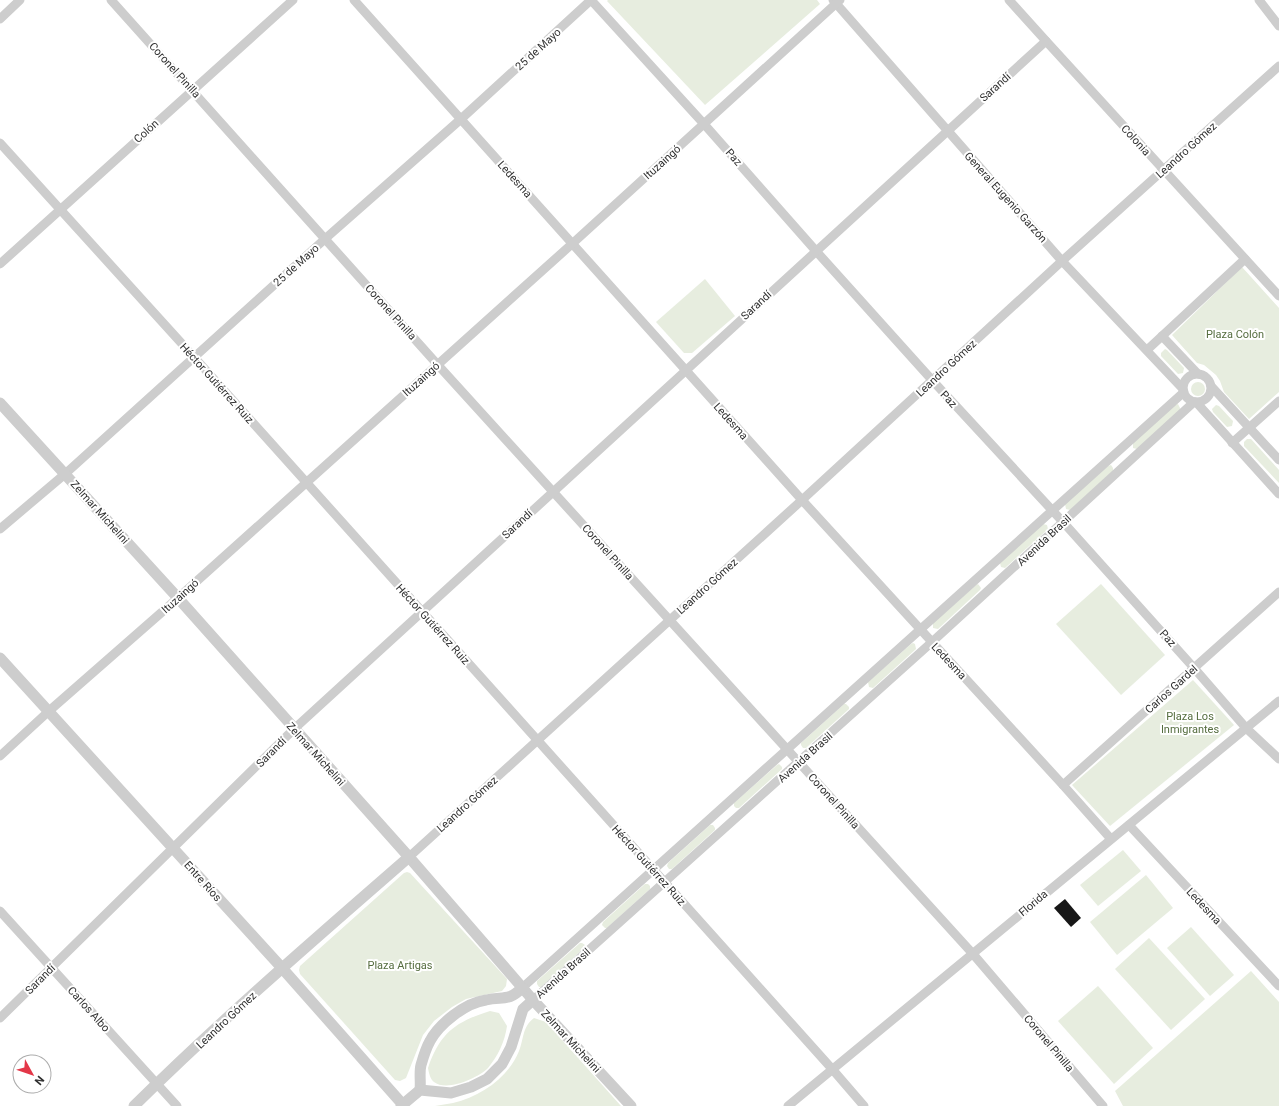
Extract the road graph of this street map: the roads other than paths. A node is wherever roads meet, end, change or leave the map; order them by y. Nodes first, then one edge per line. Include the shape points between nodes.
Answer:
1 (20, 0) edge
2 (111, 0) edge
3 (293, 0) edge
4 (354, 0) edge
5 (591, 0) edge
6 (1009, 0) edge
7 (1259, 0) edge
8 (836, 1) edge
9 (0, 19) edge
10 (1279, 26) edge
11 (1046, 41) junction
12 (1279, 66) edge
13 (192, 90) junction
14 (461, 119) junction
15 (704, 124) junction
16 (947, 130) junction
17 (0, 143) edge
18 (1164, 170) junction
19 (60, 210) junction
20 (326, 238) junction
21 (572, 244) junction
22 (816, 251) junction
23 (1245, 259) junction
24 (1062, 261) junction
25 (0, 264) edge
26 (1279, 296) edge
27 (1162, 336) junction
28 (1147, 350) junction
29 (194, 357) junction
30 (437, 364) junction
31 (686, 370) junction
32 (1198, 374) junction
33 (932, 380) junction
34 (1211, 386) junction
35 (1183, 391) junction
36 (1279, 401) edge
37 (1195, 402) junction
38 (0, 403) edge
39 (1249, 428) junction
40 (1232, 443) junction
41 (1279, 460) edge
42 (65, 474) junction
43 (306, 483) junction
44 (553, 492) junction
45 (1279, 494) edge
46 (802, 500) junction
47 (1052, 510) junction
48 (1063, 522) junction
49 (0, 529) edge
50 (1279, 592) edge
51 (178, 598) junction
52 (422, 612) junction
53 (670, 620) junction
54 (920, 629) junction
55 (932, 642) junction
56 (0, 658) edge
57 (1194, 668) junction
58 (1279, 701) edge
59 (49, 711) junction
60 (1246, 728) junction
61 (294, 729) junction
62 (537, 741) junction
63 (787, 749) junction
64 (0, 756) edge
65 (1279, 759) edge
66 (799, 762) junction
67 (1063, 785) junction
68 (1129, 825) junction
69 (1111, 839) junction
70 (173, 848) junction
71 (409, 857) junction
72 (653, 869) junction
73 (665, 883) junction
74 (0, 911) edge
75 (973, 954) junction
76 (51, 968) junction
77 (282, 968) junction
78 (1279, 986) edge
79 (522, 988) junction
80 (533, 1000) junction
81 (0, 1018) edge
82 (833, 1070) junction
83 (157, 1084) junction
84 (420, 1090) junction
85 (134, 1106) edge
86 (178, 1106) edge
87 (402, 1106) edge
88 (631, 1106) edge
89 (788, 1106) edge
90 (864, 1106) edge
91 (1103, 1106) edge

1 - 9 street
2 - 13 street, Coronel Pinilla
3 - 13 street, Colón
4 - 14 street, Ledesma
5 - 14 street, 25 de Mayo
5 - 15 street, Paz
6 - 11 street, Colonia
7 - 10 street
8 - 15 street, Ituzaingó
8 - 16 street, General Eugenio Garzón
11 - 16 street, Sarandí
11 - 18 street, Colonia
12 - 18 street, Leandro Gómez
13 - 19 street, Colón
13 - 20 street, Coronel Pinilla
14 - 20 street, 25 de Mayo
14 - 21 street, Ledesma
15 - 21 street, Ituzaingó
15 - 22 street, Paz
16 - 22 street, Sarandí
16 - 24 street, General Eugenio Garzón
17 - 19 street, Héctor Gutiérrez Ruiz
18 - 23 street, Colonia
18 - 24 street, Leandro Gómez
19 - 25 street, Colón
19 - 29 street, Héctor Gutiérrez Ruiz
20 - 29 street, 25 de Mayo
20 - 30 street, Coronel Pinilla
21 - 30 street, Ituzaingó
21 - 31 street, Ledesma
22 - 31 street, Sarandí
22 - 33 street, Paz
23 - 26 street, Colonia
23 - 27 street
24 - 28 street, General Eugenio Garzón
24 - 33 street, Leandro Gómez
27 - 28 street
27 - 32 street
28 - 35 street, General Eugenio Garzón
29 - 42 street, 25 de Mayo
29 - 43 street, Héctor Gutiérrez Ruiz
30 - 43 street, Ituzaingó
30 - 44 street, Coronel Pinilla
31 - 44 street, Sarandí
31 - 46 street, Ledesma
32 - 34 street via 1207,378
32 - 35 street via 1187,379
33 - 46 street, Leandro Gómez
33 - 47 street, Paz
34 - 37 street via 1206,400
34 - 39 street
35 - 37 street
35 - 47 street, Avenida Brasil
36 - 39 street
37 - 40 street
37 - 48 street, Avenida Brasil
38 - 42 street, Zelmar Michelini
39 - 40 street
39 - 41 street
40 - 45 street
42 - 49 street, 25 de Mayo
42 - 51 street, Zelmar Michelini
43 - 51 street, Ituzaingó
43 - 52 street, Héctor Gutiérrez Ruiz
44 - 52 street, Sarandí
44 - 53 street, Coronel Pinilla
46 - 53 street, Leandro Gómez
46 - 54 street, Ledesma
47 - 48 street, Paz
47 - 54 street, Avenida Brasil
48 - 55 street, Avenida Brasil
48 - 57 street, Paz
50 - 57 street, Carlos Gardel
51 - 59 street, Ituzaingó
51 - 61 street, Zelmar Michelini
52 - 61 street, Sarandí
52 - 62 street, Héctor Gutiérrez Ruiz
53 - 62 street, Leandro Gómez
53 - 63 street, Coronel Pinilla
54 - 55 street, Ledesma
54 - 63 street, Avenida Brasil
55 - 66 street, Avenida Brasil
55 - 67 street, Ledesma
56 - 59 street, Entre Ríos
57 - 60 street, Paz
57 - 67 street, Carlos Gardel
58 - 60 street, Florida
59 - 64 street, Ituzaingó
59 - 70 street, Entre Ríos
60 - 65 street, Paz
60 - 68 street, Florida
61 - 70 street, Sarandí
61 - 71 street, Zelmar Michelini
62 - 71 street, Leandro Gómez
62 - 72 street, Héctor Gutiérrez Ruiz
63 - 66 street, Coronel Pinilla
63 - 72 street, Avenida Brasil
66 - 73 street, Avenida Brasil
66 - 75 street, Coronel Pinilla
67 - 69 street, Ledesma
68 - 69 street, Florida
68 - 78 street, Ledesma
69 - 75 street, Florida
70 - 76 street, Sarandí
70 - 77 street, Entre Ríos
71 - 77 street, Leandro Gómez
71 - 79 street, Zelmar Michelini
72 - 73 street, Héctor Gutiérrez Ruiz
72 - 79 street, Avenida Brasil
73 - 80 street, Avenida Brasil
73 - 82 street, Héctor Gutiérrez Ruiz
74 - 76 street, Carlos Albo
75 - 82 street, Florida
75 - 91 street, Coronel Pinilla
76 - 81 street, Sarandí
76 - 83 street, Carlos Albo
77 - 83 street, Leandro Gómez
77 - 87 street, Entre Ríos
79 - 80 street, Zelmar Michelini
79 - 84 street, Avenida Brasil via 514,996 485,1000 462,1009 446,1022 430,1041 421,1066
80 - 84 street, Avenida Brasil via 523,1009 511,1047 502,1064 488,1079 451,1093
80 - 88 street, Zelmar Michelini
82 - 89 street, Florida
82 - 90 street, Héctor Gutiérrez Ruiz
83 - 85 street, Leandro Gómez
83 - 86 street, Carlos Albo
84 - 87 street

